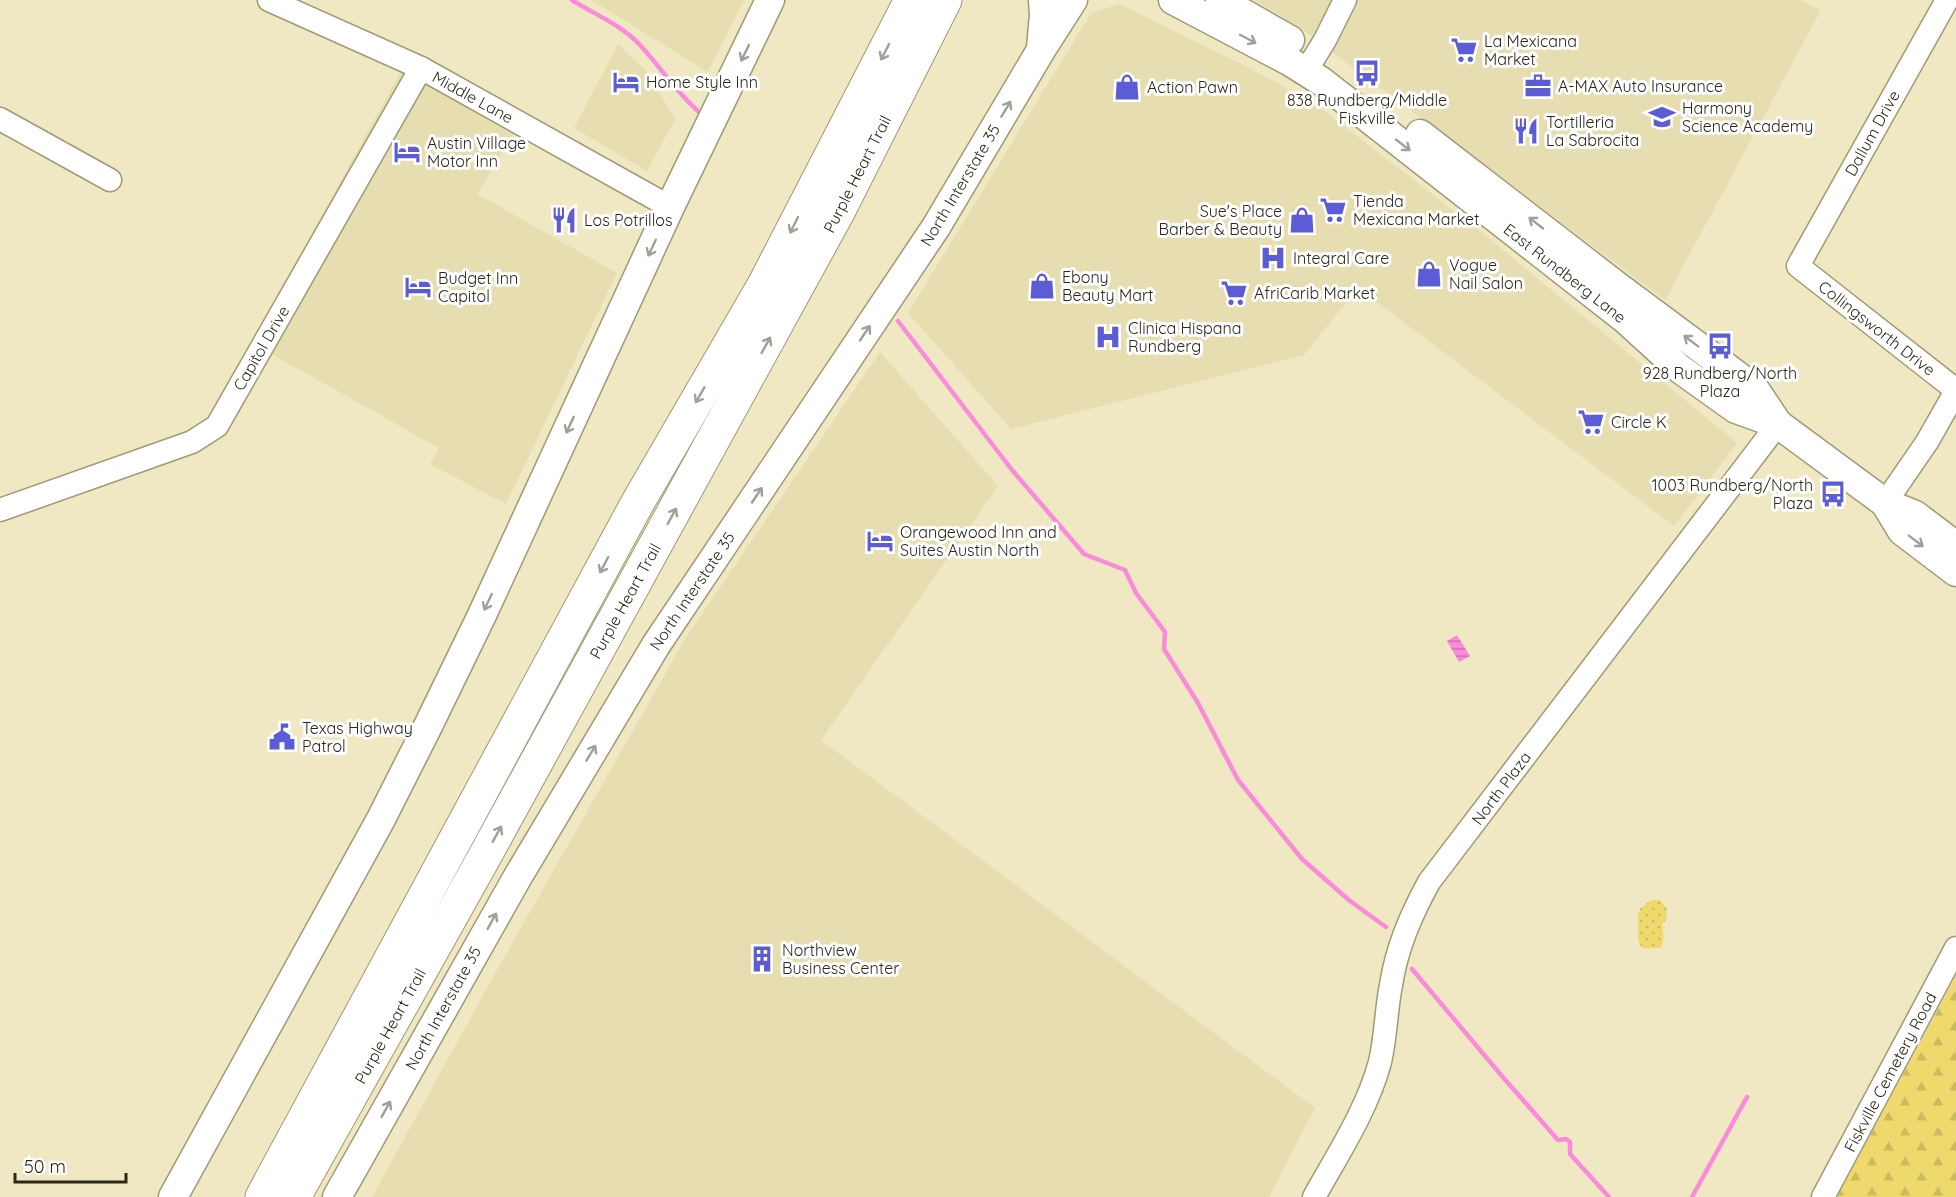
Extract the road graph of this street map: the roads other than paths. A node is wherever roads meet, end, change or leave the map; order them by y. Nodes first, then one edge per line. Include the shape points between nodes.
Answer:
1 (269, 0) edge
2 (770, 0) edge
3 (911, 0) edge
4 (945, 0) edge
5 (1173, 0) edge
6 (1220, 0) edge
7 (1345, 0) edge
8 (1947, 0) edge
9 (1066, 4) edge
10 (1311, 63) junction
11 (421, 68) junction
12 (0, 119) edge
13 (110, 180) dead end
14 (670, 207) junction
15 (1798, 266) joint
16 (1956, 390) edge
17 (1778, 424) junction
18 (1885, 503) junction
19 (0, 510) edge
20 (1956, 546) edge
21 (1956, 572) edge
22 (481, 863) junction
23 (1956, 948) edge
24 (173, 1197) edge
25 (262, 1197) edge
26 (294, 1197) edge
27 (318, 1197) edge
28 (337, 1197) edge
29 (1314, 1197) edge
30 (1823, 1197) edge

1 - 11 street, Middle Lane
2 -> 14 main road
3 -> 25 highway, Purple Heart Trail via 764,285 632,512
22 -> 4 highway, Purple Heart Trail via 838,212
5 -> 10 main road, East Rundberg Lane
6 - 10 main road, East Rundberg Lane
7 - 10 street
8 - 15 street, Dallum Drive
28 -> 9 main road, North Interstate 35 via 517,878 656,645 936,227 1041,50 1044,15
10 - 17 main road, East Rundberg Lane via 1321,81 1625,320 1680,369 1736,409
11 - 14 street, Middle Lane
11 - 19 street, Capitol Drive via 217,426 192,442
12 - 13 street
14 -> 24 main road via 482,615 397,788
15 - 16 street, Collingsworth Drive
16 - 18 street via 1927,442
17 - 18 main road, East Rundberg Lane
17 - 29 street, North Plaza via 1429,882 1396,958 1380,1060 1372,1086
18 - 20 main road, East Rundberg Lane via 1915,515
18 -> 21 main road, East Rundberg Lane via 1902,531
22 - 26 highway, Purple Heart Trail
22 - 27 highway via 449,949
23 - 30 street, Fiskville Cemetery Road

